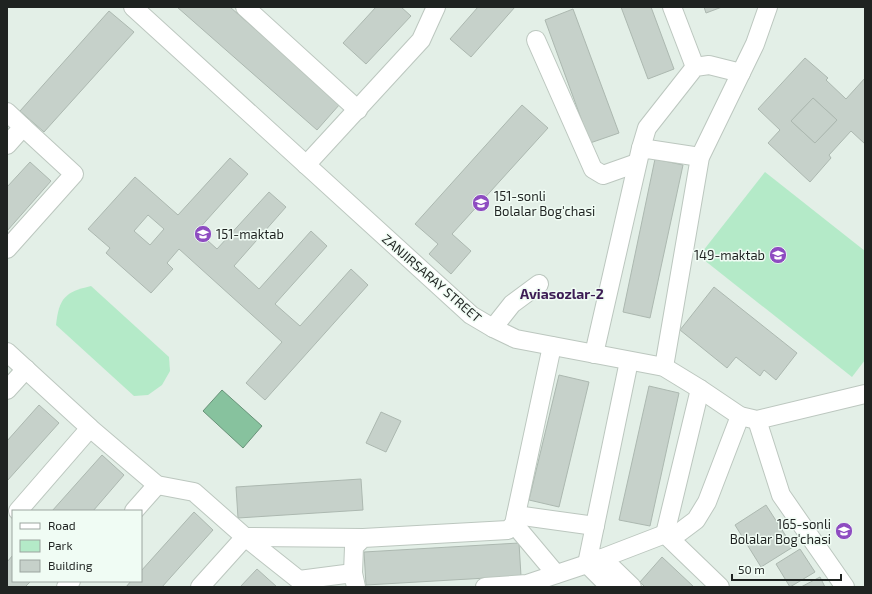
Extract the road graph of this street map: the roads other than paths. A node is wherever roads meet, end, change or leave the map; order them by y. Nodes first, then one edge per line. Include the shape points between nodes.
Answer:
1 (133, 7) edge
2 (246, 7) edge
3 (436, 7) edge
4 (672, 7) edge
5 (768, 7) edge
6 (536, 40) dead end
7 (695, 67) junction
8 (741, 73) junction
9 (358, 110) junction
10 (7, 112) edge
11 (23, 126) junction
12 (7, 145) edge
13 (639, 156) junction
14 (700, 157) junction
15 (306, 165) junction
16 (7, 249) edge
17 (539, 284) dead end
18 (493, 328) junction
19 (552, 346) junction
20 (7, 352) edge
21 (594, 354) junction
22 (630, 361) junction
23 (664, 367) junction
24 (26, 369) junction
25 (700, 389) junction
26 (7, 390) edge
27 (865, 394) edge
28 (740, 416) junction
29 (757, 420) junction
30 (90, 428) junction
31 (157, 485) junction
32 (19, 510) edge
33 (135, 510) edge
34 (515, 519) junction
35 (595, 526) junction
36 (665, 534) junction
37 (245, 537) junction
38 (362, 538) junction
39 (595, 561) junction
40 (556, 574) junction
41 (354, 580) edge
42 (296, 583) edge
43 (200, 587) edge
44 (485, 587) edge
45 (610, 587) edge
46 (632, 587) edge
47 (720, 587) edge
48 (845, 587) edge

1 - 15 street, ZANJIRSARAY STREET
2 - 9 street
3 - 9 street via 421,40
4 - 7 street
5 - 8 street
6 - 13 street via 593,169 603,175
7 - 8 street via 709,65
7 - 13 street via 647,128
8 - 14 street
9 - 15 street
10 - 11 street
11 - 12 street
11 - 16 street via 74,174
13 - 14 street
13 - 21 street
14 - 23 street
15 - 18 street, ZANJIRSARAY STREET via 471,315
17 - 18 street via 512,304
18 - 19 street, ZANJIRSARAY STREET via 516,338
19 - 21 street, ZANJIRSARAY STREET
19 - 34 street
20 - 24 street
21 - 22 street, ZANJIRSARAY STREET
22 - 23 street, ZANJIRSARAY STREET
22 - 35 street
23 - 25 street, ZANJIRSARAY STREET
24 - 26 street
24 - 30 street
25 - 28 street, ZANJIRSARAY STREET
25 - 36 street
27 - 29 street, ZANJIRSARAY STREET
28 - 29 street, ZANJIRSARAY STREET
28 - 36 street via 707,502 696,520 680,532
29 - 48 street via 780,495
30 - 31 street
30 - 32 street
31 - 33 street
31 - 37 street via 194,492
34 - 35 street
34 - 38 street via 508,530
34 - 40 street
35 - 39 street
36 - 39 street
36 - 47 street
37 - 38 street
37 - 42 street
37 - 43 street
38 - 41 street via 354,547
39 - 40 street
39 - 45 street
39 - 46 street
40 - 44 street via 527,584
41 - 42 street

